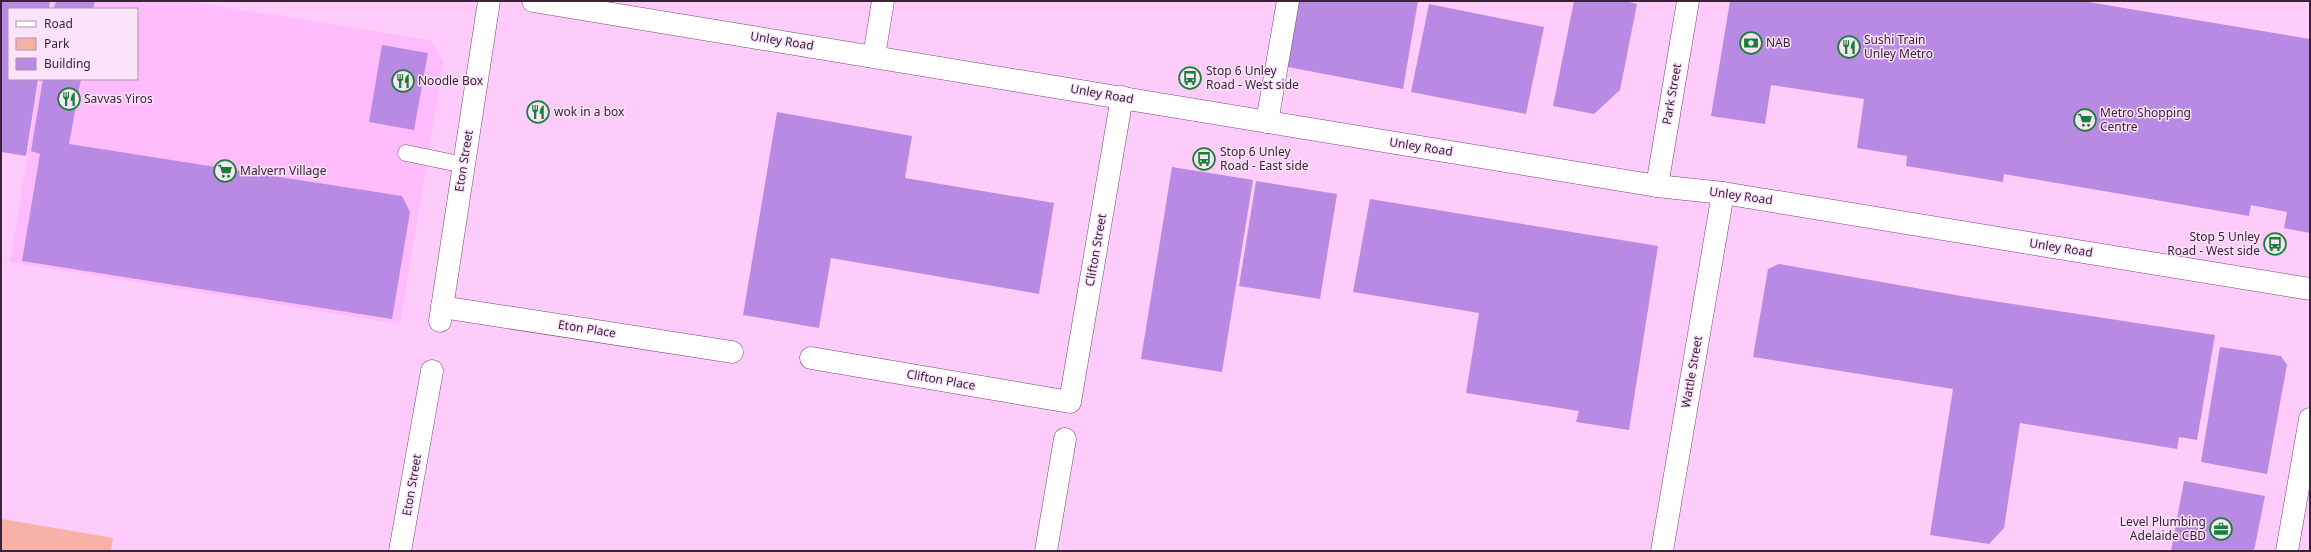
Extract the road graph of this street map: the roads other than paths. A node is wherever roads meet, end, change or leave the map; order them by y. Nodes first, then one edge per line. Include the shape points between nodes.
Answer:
1 (489, 1) edge
2 (533, 1) edge
3 (883, 1) edge
4 (1288, 1) edge
5 (1688, 1) edge
6 (874, 56) junction
7 (1122, 97) junction
8 (1267, 122) junction
9 (406, 153) dead end
10 (464, 165) junction
11 (1657, 186) junction
12 (1723, 193) junction
13 (2310, 289) edge
14 (441, 314) joint
15 (732, 352) dead end
16 (811, 358) dead end
17 (432, 371) dead end
18 (1070, 402) joint
19 (2310, 419) edge
20 (1065, 439) dead end
21 (400, 551) edge
22 (1046, 551) edge
23 (1662, 551) edge
24 (2287, 551) edge

1 - 10 street, Eton Street
2 - 6 street, Unley Road
3 - 6 street
4 - 8 street
5 - 11 street, Park Street
6 - 7 street, Unley Road
7 - 8 street, Unley Road
7 - 18 street, Clifton Street
8 - 11 street, Unley Road
9 - 10 lane
10 - 14 street, Eton Street
11 - 12 street, Unley Road
12 - 13 street, Unley Road
12 - 23 street, Wattle Street
14 - 15 street, Eton Place
16 - 18 street, Clifton Place
17 - 21 street, Eton Street
19 - 24 street
20 - 22 street

